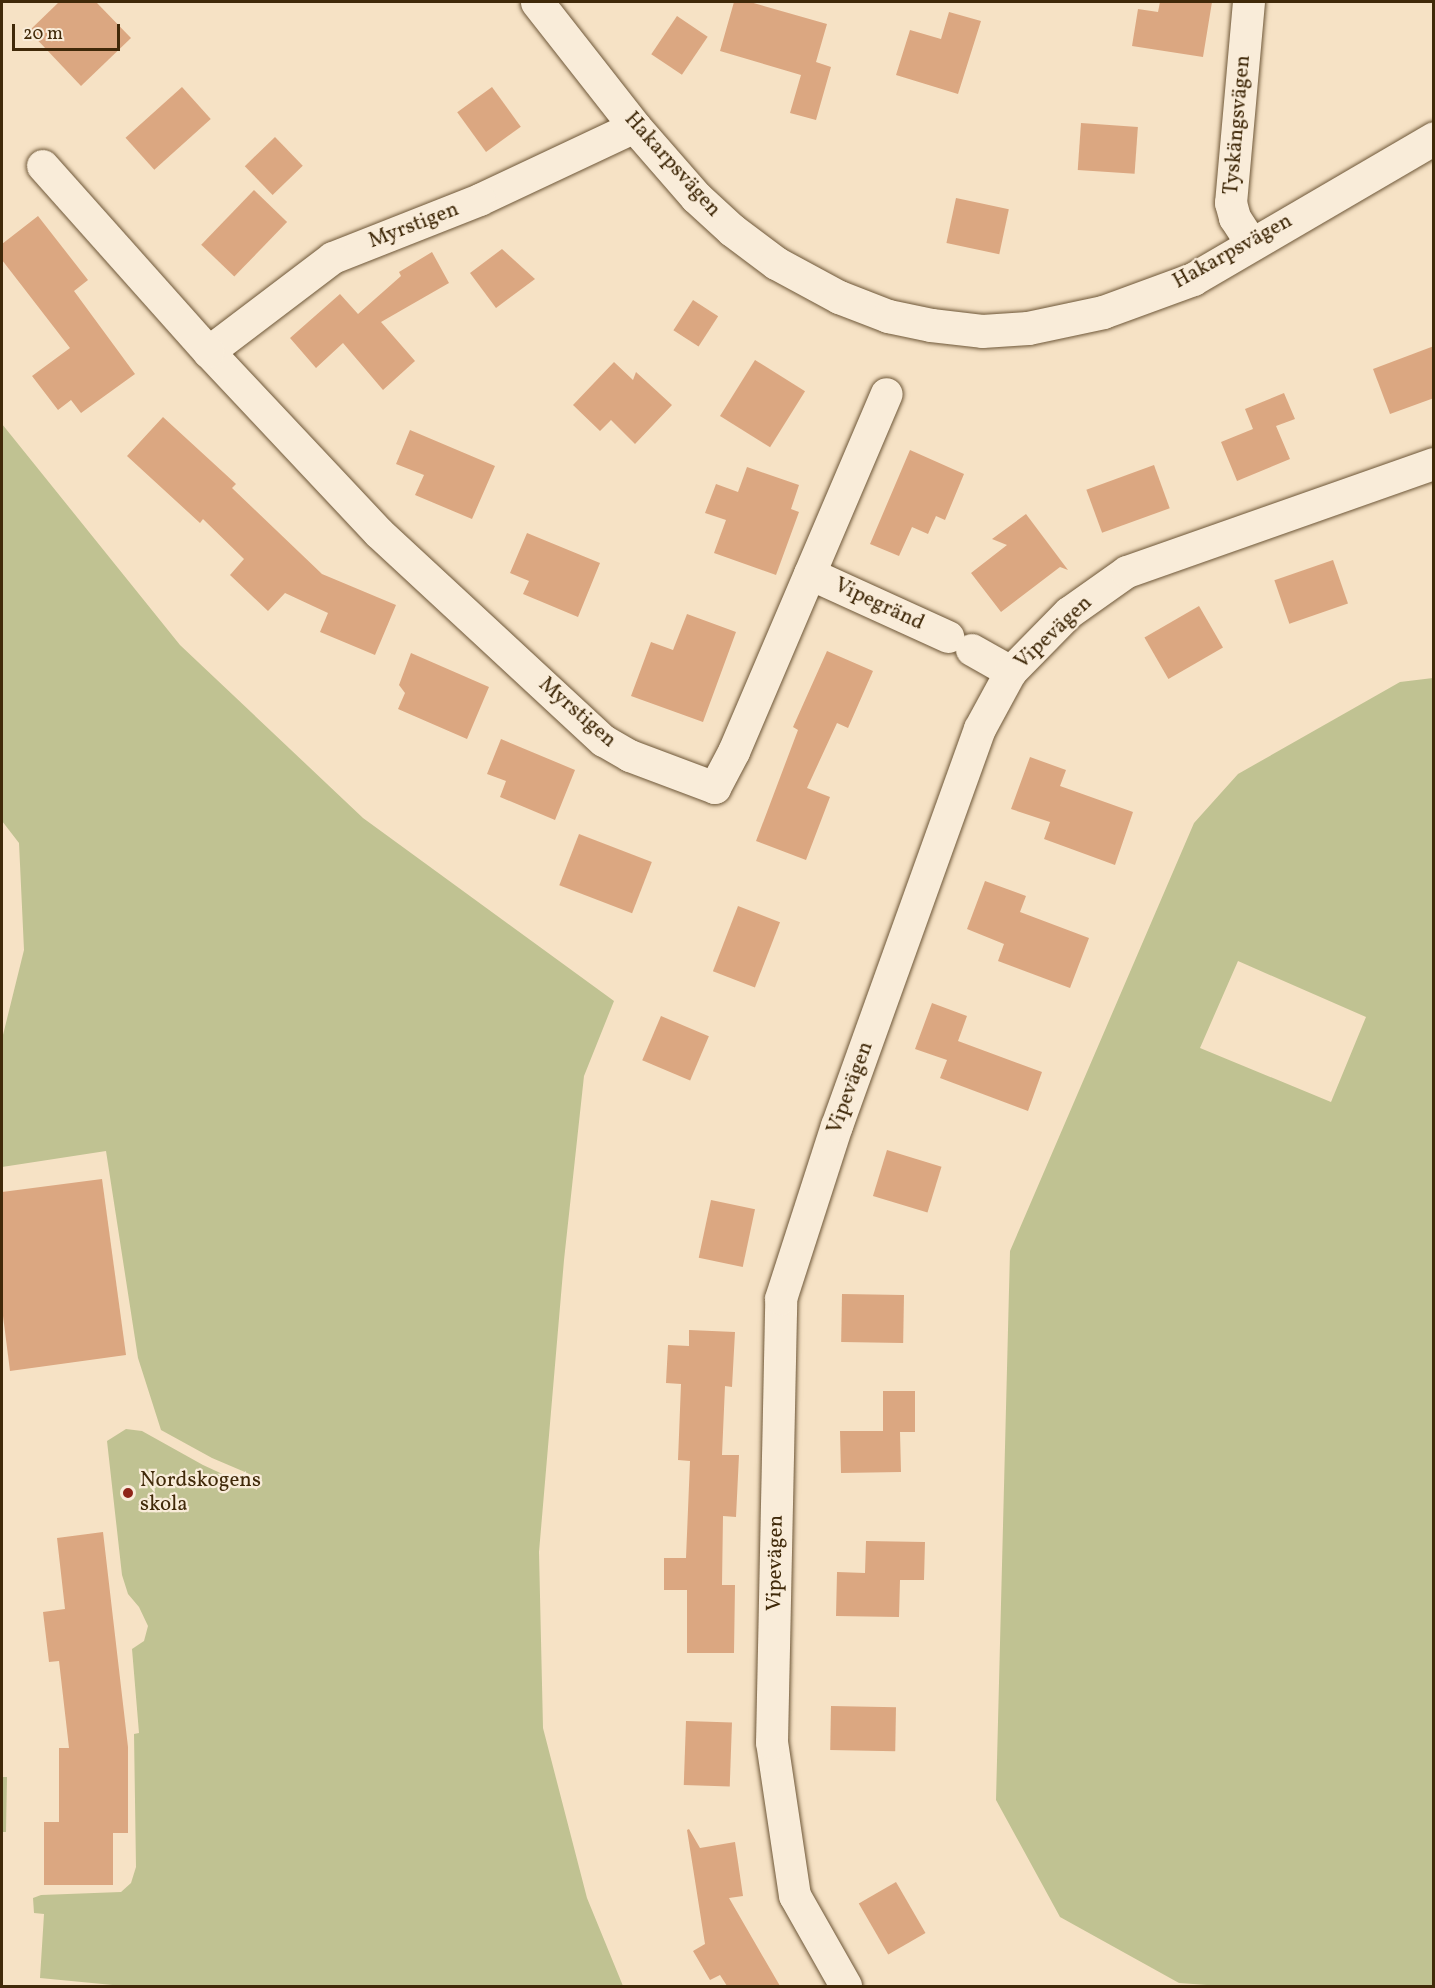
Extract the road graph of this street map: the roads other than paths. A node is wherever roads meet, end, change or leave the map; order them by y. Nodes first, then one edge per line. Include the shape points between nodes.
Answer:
1 (537, 2) edge
2 (1249, 2) edge
3 (635, 127) junction
4 (1434, 138) edge
5 (43, 166) dead end
6 (1252, 244) junction
7 (209, 352) junction
8 (887, 394) dead end
9 (1434, 464) edge
10 (810, 574) junction
11 (1011, 672) junction
12 (846, 1986) edge

1 - 3 street, Hakarpsvägen
2 - 6 street, Tyskängsvägen via 1231,203 1235,218
3 - 6 street, Hakarpsvägen via 696,197 776,263 839,297 888,316 931,325 982,331 1029,328 1103,312 1192,279
3 - 7 street, Myrstigen via 480,200 333,258
4 - 6 street, Hakarpsvägen
5 - 7 street, Myrstigen
7 - 10 street, Myrstigen via 380,533 604,741 630,756 715,788
8 - 10 street, Myrstigen
9 - 11 street, Vipevägen via 1127,572 1069,613
10 - 11 street, Vipegränd via 960,643
11 - 12 street, Vipevägen via 980,729 837,1126 781,1299 772,1743 795,1896

